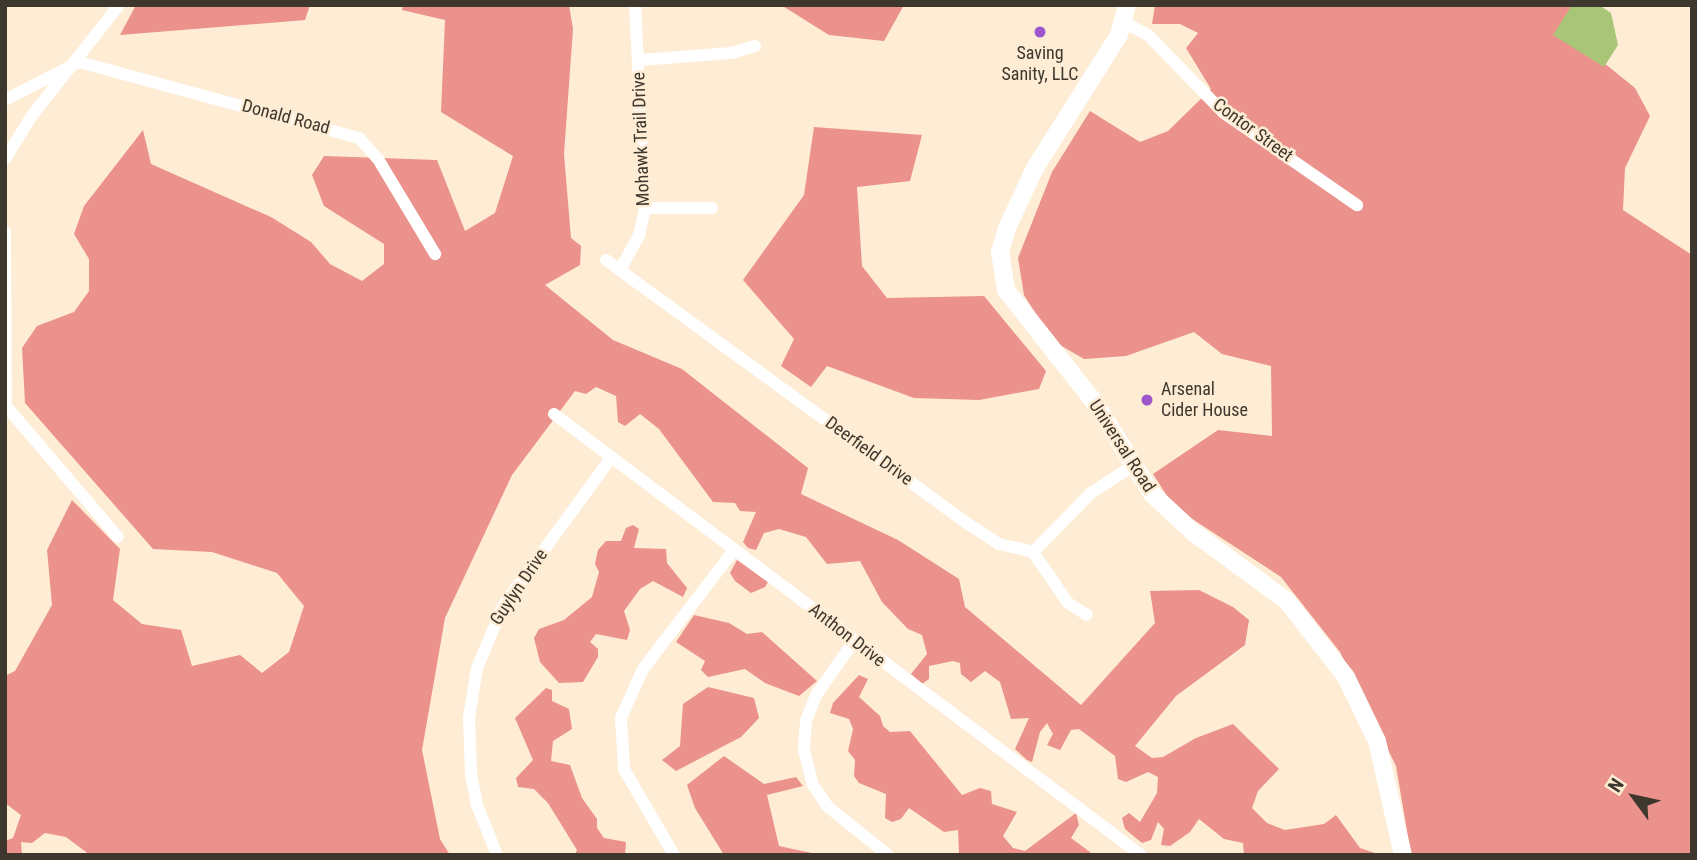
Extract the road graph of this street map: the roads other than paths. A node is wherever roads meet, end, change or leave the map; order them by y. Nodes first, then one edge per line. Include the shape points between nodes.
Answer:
1 (119, 5) edge
2 (635, 5) edge
3 (1128, 10) edge
4 (755, 46) dead end
5 (639, 60) junction
6 (79, 62) junction
7 (5, 100) edge
8 (5, 159) edge
9 (1357, 205) dead end
10 (645, 208) junction
11 (712, 208) dead end
12 (5, 232) edge
13 (435, 254) dead end
14 (606, 260) dead end
15 (621, 268) junction
16 (554, 414) dead end
17 (611, 458) junction
18 (1131, 467) junction
19 (118, 537) dead end
20 (734, 550) junction
21 (1033, 552) junction
22 (1087, 615) dead end
23 (855, 641) junction
24 (497, 855) edge
25 (674, 855) edge
26 (888, 855) edge
27 (1141, 855) edge
28 (1404, 855) edge

1 - 6 street
2 - 5 street, Mohawk Trail Drive
3 - 9 street, Contor Street via 1224,113
3 - 18 street, Universal Road via 1035,168 1000,252 1006,290 1095,403
4 - 5 street via 732,53
5 - 10 street, Mohawk Trail Drive
6 - 7 street
6 - 8 street via 31,117
6 - 13 street, Donald Road via 359,138 378,159
10 - 11 street
10 - 15 street, Mohawk Trail Drive via 639,234
12 - 19 street via 6,406
14 - 15 street, Deerfield Drive
15 - 21 street, Deerfield Drive via 962,520 999,544
16 - 17 street, Anthon Drive
17 - 20 street, Anthon Drive
17 - 24 street, Guylyn Drive via 512,592 492,626 477,668 469,718 471,774 477,805
18 - 21 street via 1091,493
18 - 28 street, Universal Road via 1175,517 1287,601 1346,677 1377,741
20 - 23 street, Anthon Drive
20 - 25 street via 643,669 621,718 624,769
21 - 22 street via 1068,603
23 - 26 street via 816,695 806,721 804,750 813,785 827,806
23 - 27 street, Anthon Drive

